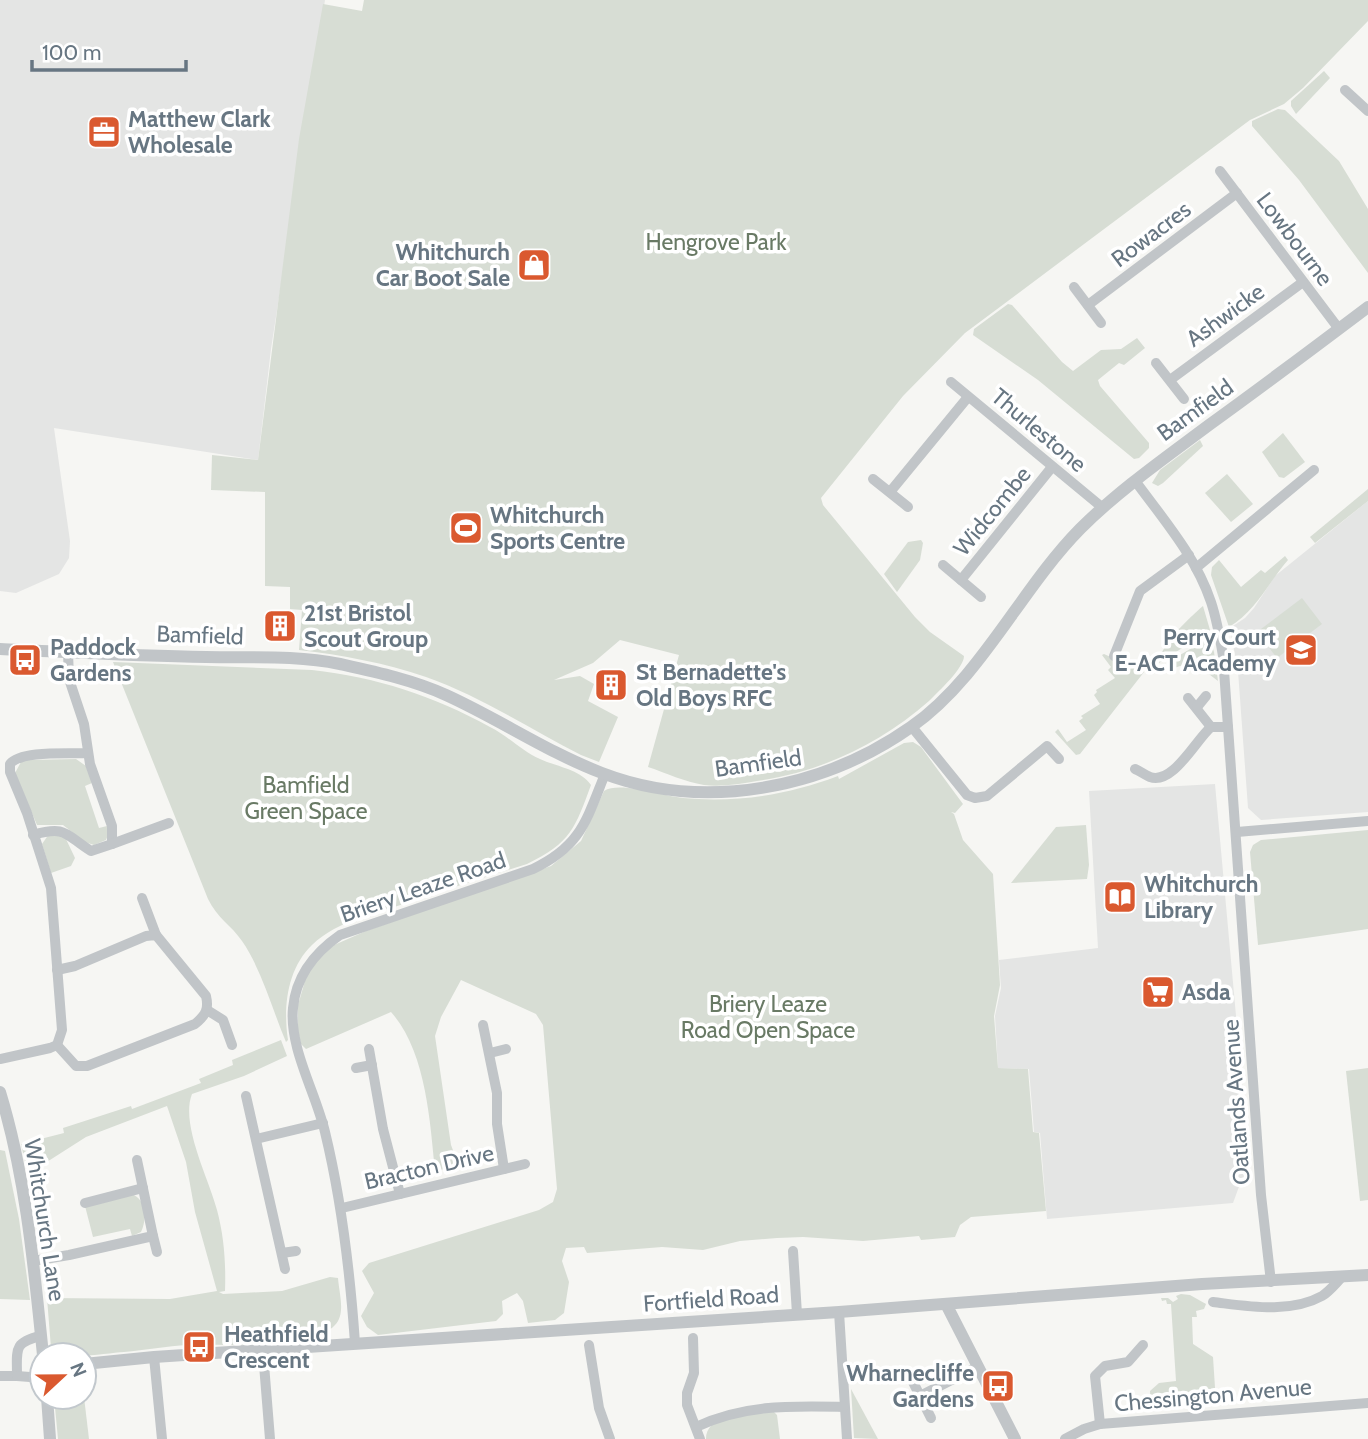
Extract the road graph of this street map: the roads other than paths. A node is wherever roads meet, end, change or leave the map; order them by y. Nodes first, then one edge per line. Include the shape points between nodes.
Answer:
1 (1345, 90) dead end
2 (1366, 104) edge
3 (1220, 171) dead end
4 (1237, 193) junction
5 (1303, 282) junction
6 (1074, 287) dead end
7 (1088, 305) junction
8 (1368, 307) edge
9 (1101, 323) dead end
10 (1339, 329) junction
11 (1156, 363) dead end
12 (1170, 380) junction
13 (951, 382) dead end
14 (968, 397) junction
15 (1184, 400) dead end
16 (1052, 467) junction
17 (1314, 470) dead end
18 (873, 478) dead end
19 (1136, 482) junction
20 (890, 492) junction
21 (908, 507) dead end
22 (1103, 508) junction
23 (1189, 555) junction
24 (943, 565) dead end
25 (1196, 568) junction
26 (961, 580) junction
27 (981, 597) dead end
28 (0, 649) edge
29 (68, 652) junction
30 (1114, 656) dead end
31 (1206, 696) dead end
32 (1188, 698) dead end
33 (1197, 707) junction
34 (912, 727) junction
35 (1211, 727) junction
36 (1228, 727) junction
37 (87, 753) junction
38 (1059, 759) dead end
39 (1135, 769) dead end
40 (605, 775) junction
41 (1368, 821) edge
42 (169, 823) dead end
43 (1237, 832) junction
44 (33, 835) junction
45 (112, 844) junction
46 (142, 898) dead end
47 (156, 935) junction
48 (57, 970) junction
49 (207, 1010) junction
50 (482, 1025) dead end
51 (57, 1045) junction
52 (232, 1045) dead end
53 (369, 1049) dead end
54 (506, 1049) dead end
55 (490, 1053) junction
56 (0, 1059) edge
57 (372, 1065) junction
58 (356, 1068) dead end
59 (0, 1092) edge
60 (246, 1096) dead end
61 (323, 1124) junction
62 (256, 1139) junction
63 (137, 1160) dead end
64 (525, 1164) dead end
65 (504, 1169) junction
66 (143, 1188) junction
67 (400, 1194) junction
68 (85, 1203) dead end
69 (342, 1208) junction
70 (153, 1236) junction
71 (296, 1251) dead end
72 (793, 1251) dead end
73 (157, 1252) dead end
74 (282, 1253) junction
75 (33, 1261) junction
76 (285, 1269) dead end
77 (1368, 1275) edge
78 (1342, 1277) junction
79 (1271, 1282) junction
80 (1241, 1293) dead end
81 (1213, 1302) dead end
82 (946, 1304) junction
83 (1243, 1306) junction
84 (839, 1312) junction
85 (797, 1314) junction
86 (41, 1335) junction
87 (693, 1338) dead end
88 (42, 1341) edge
89 (355, 1343) junction
90 (1143, 1345) dead end
91 (589, 1346) dead end
92 (263, 1352) junction
93 (154, 1357) junction
94 (98, 1363) edge
95 (977, 1367) junction
96 (0, 1376) edge
97 (17, 1376) junction
98 (28, 1377) edge
99 (912, 1380) dead end
100 (920, 1396) junction
101 (1368, 1403) edge
102 (844, 1407) junction
103 (48, 1411) edge
104 (931, 1418) dead end
105 (1100, 1424) junction
106 (696, 1427) junction
107 (50, 1439) edge
108 (162, 1439) edge
109 (270, 1439) edge
110 (610, 1439) edge
111 (700, 1439) edge
112 (847, 1439) edge
113 (1015, 1439) edge
114 (1065, 1439) edge

1 - 2 street
3 - 4 street, Lowbourne
4 - 5 street, Lowbourne
4 - 7 street, Rowacres
5 - 10 street, Lowbourne
5 - 12 street, Ashwicke
6 - 7 street
7 - 9 street
8 - 10 street, Bamfield
10 - 19 street, Bamfield
11 - 12 street
12 - 15 street
13 - 14 street, Thurlestone
14 - 16 street, Thurlestone
14 - 20 street
16 - 22 street, Thurlestone
16 - 26 street, Widcombe
17 - 25 street
18 - 20 street
19 - 22 street, Bamfield
19 - 23 street, Oatlands Avenue
20 - 21 street
22 - 34 street, Bamfield via 1055,557 959,683
23 - 25 street, Oatlands Avenue
23 - 30 street via 1140,591
24 - 26 street, Widcombe
25 - 36 street, Oatlands Avenue via 1219,633
26 - 27 street, Widcombe
28 - 29 street, Bamfield
29 - 37 street via 69,679 84,724
29 - 40 street, Bamfield via 312,659 392,676 445,694
31 - 33 street
32 - 33 street
33 - 35 street
34 - 38 street via 975,799 986,796 1047,746
34 - 40 street, Bamfield via 847,764 771,787 701,792
35 - 36 street
35 - 39 street via 1164,777 1152,778
36 - 43 street, Oatlands Avenue
37 - 44 street via 30,755 10,764
37 - 45 street via 112,825
40 - 61 street, Briery Leaze Road via 583,829 552,860 362,926 340,935 314,956 297,986 292,1026
41 - 43 street
42 - 45 street
43 - 79 street, Oatlands Avenue
44 - 45 street via 58,830 91,851
44 - 48 street via 52,897
46 - 47 street
47 - 48 street
47 - 49 street via 206,996
48 - 51 street via 62,1030
49 - 51 street via 195,1024 87,1066 76,1066
49 - 52 street via 223,1020
50 - 55 street
51 - 56 street
53 - 57 street
54 - 55 street
55 - 65 street
57 - 58 street
57 - 67 street
59 - 75 street, Whitchurch Lane
60 - 62 street
61 - 62 street
61 - 69 street, Briery Leaze Road
62 - 74 street
63 - 66 street
64 - 65 street, Bracton Drive
65 - 67 street, Bracton Drive
66 - 68 street
66 - 70 street
67 - 69 street, Bracton Drive
69 - 89 street, Briery Leaze Road
70 - 73 street
70 - 75 street
71 - 74 street
72 - 85 street
74 - 76 street
75 - 86 street, Whitchurch Lane
77 - 78 street, Fortfield Road
78 - 79 street, Fortfield Road
78 - 83 street via 1323,1296 1303,1302
79 - 82 street, Fortfield Road
80 - 83 street
81 - 83 street
82 - 84 street, Fortfield Road
82 - 95 street
84 - 85 street, Fortfield Road
84 - 102 street
85 - 89 street, Fortfield Road
86 - 88 street, Whitchurch Lane
86 - 97 street via 20,1344
87 - 106 street via 694,1373 687,1405
89 - 92 street, Fortfield Road
90 - 105 street via 1128,1362 1105,1366 1095,1376
91 - 110 street via 599,1408
92 - 93 street, Fortfield Road
92 - 109 street
93 - 94 street, Fortfield Road
93 - 108 street
95 - 100 street
95 - 113 street
96 - 97 street
97 - 98 street
99 - 100 street
100 - 104 street
101 - 105 street, Chessington Avenue
102 - 106 street via 749,1409
102 - 112 street
103 - 107 street
105 - 114 street, Chessington Avenue
106 - 111 street

